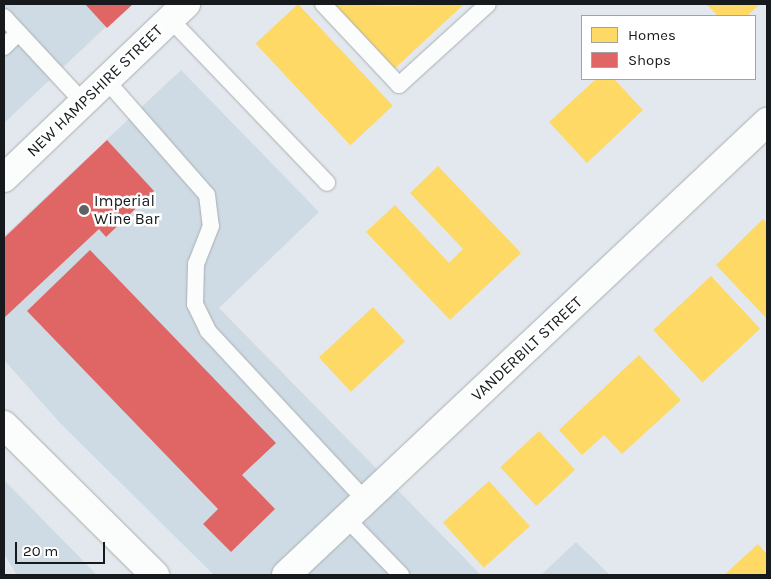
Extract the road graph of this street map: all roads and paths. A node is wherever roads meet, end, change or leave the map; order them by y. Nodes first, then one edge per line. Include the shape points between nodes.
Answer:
1 (323, 4) edge
2 (488, 4) edge
3 (178, 12) edge
4 (4, 17) edge
5 (18, 33) junction
6 (4, 47) edge
7 (106, 80) junction
8 (83, 102) junction
9 (767, 122) edge
10 (4, 178) edge
11 (327, 183) dead end
12 (4, 425) edge
13 (356, 509) junction
14 (155, 575) edge
15 (286, 575) edge
16 (401, 575) edge

1 - 2 lane via 399,84
3 - 7 street, NEW HAMPSHIRE STREET
3 - 11 lane
4 - 5 lane
5 - 6 lane
5 - 8 lane
7 - 8 street, NEW HAMPSHIRE STREET
7 - 13 lane via 206,195 211,226 196,264 195,304 208,330
8 - 10 street, NEW HAMPSHIRE STREET
9 - 13 street, VANDERBILT STREET
12 - 14 street
13 - 15 street, VANDERBILT STREET
13 - 16 lane

